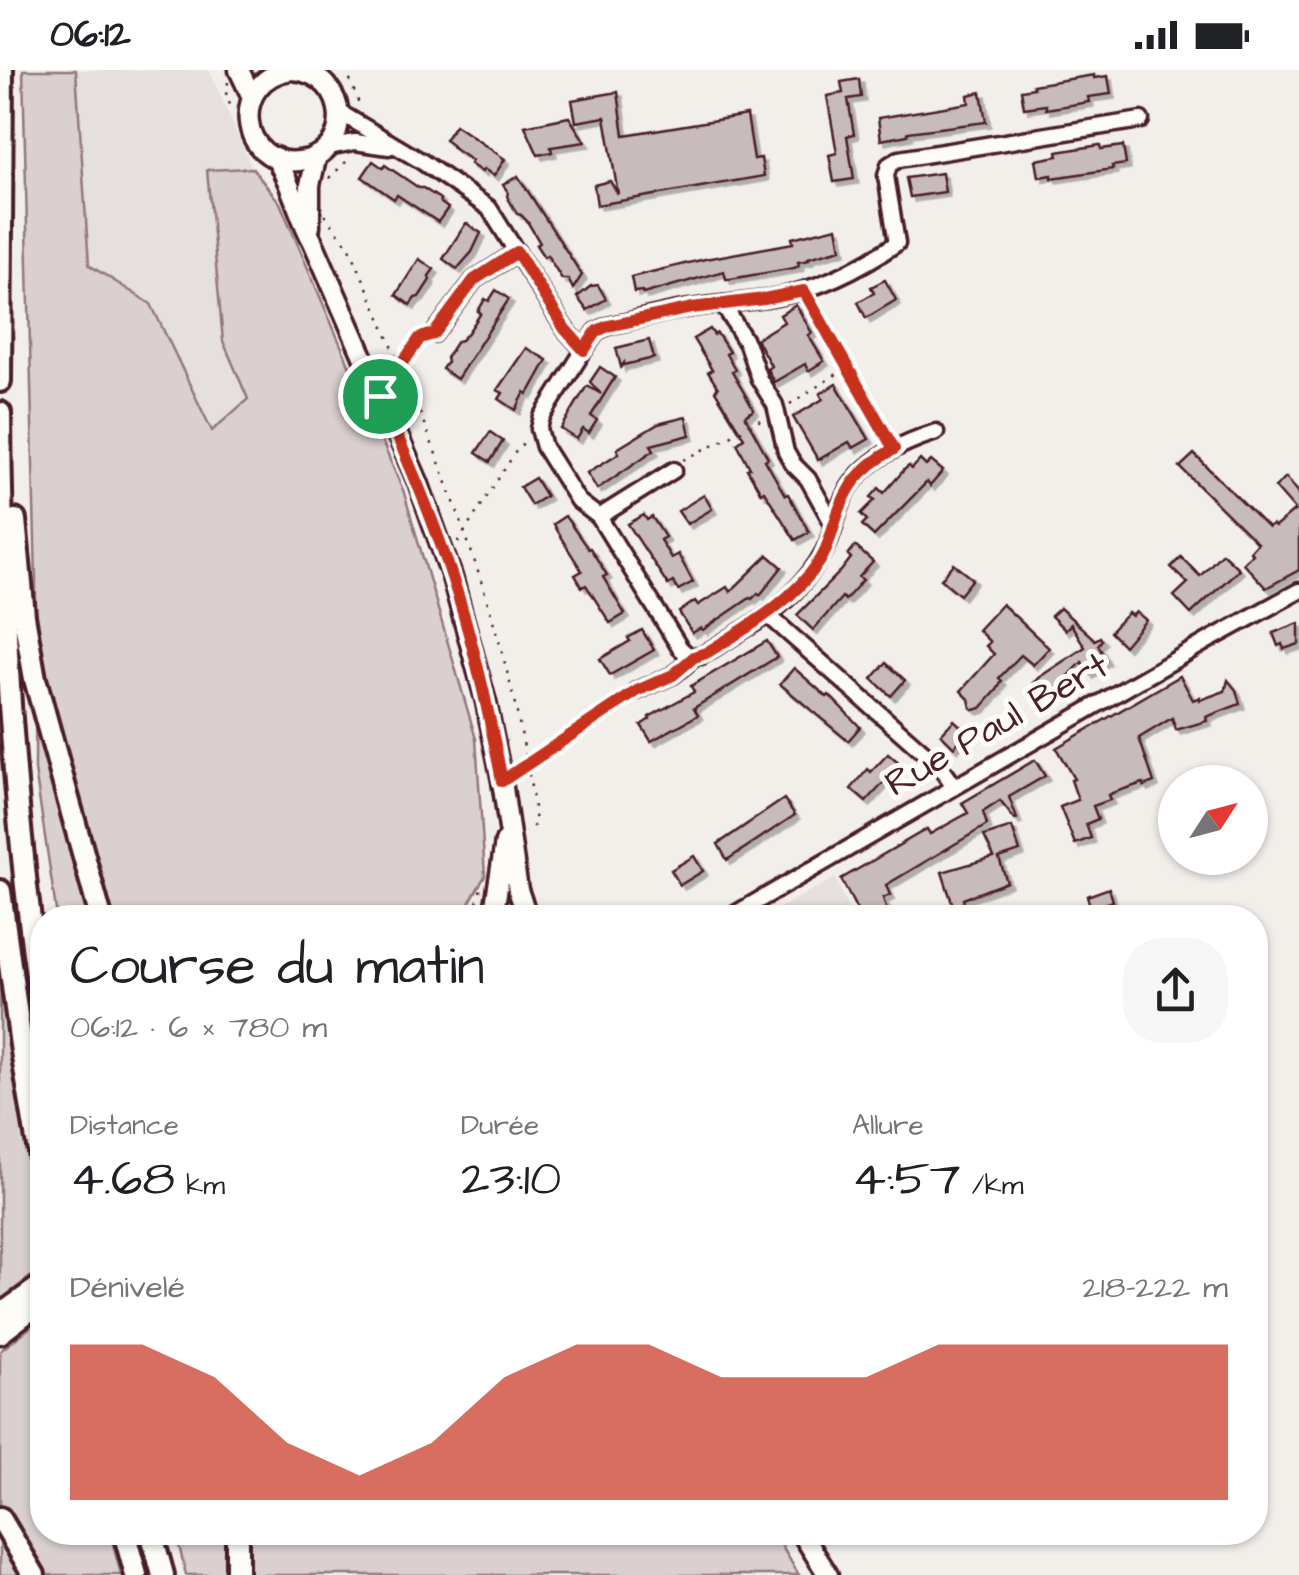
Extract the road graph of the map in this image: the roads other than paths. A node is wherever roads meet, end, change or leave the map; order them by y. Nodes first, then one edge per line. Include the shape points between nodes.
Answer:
1 (2, 70) edge
2 (239, 70) edge
3 (286, 70) edge
4 (329, 79) edge
5 (252, 97) junction
6 (339, 112) junction
7 (1142, 120) dead end
8 (399, 149) junction
9 (322, 151) junction
10 (275, 158) junction
11 (313, 242) junction
12 (517, 252) junction
13 (724, 304) junction
14 (434, 334) road end
15 (584, 350) junction
16 (0, 381) edge
17 (0, 395) edge
18 (0, 413) edge
19 (936, 432) dead end
20 (674, 470) road end
21 (600, 517) junction
22 (834, 526) junction
23 (1299, 590) edge
24 (768, 614) junction
25 (694, 657) junction
26 (637, 691) road end
27 (954, 787) junction
28 (513, 827) junction
29 (0, 891) edge
30 (97, 905) edge
31 (495, 905) edge
32 (522, 905) edge
33 (750, 905) edge
34 (30, 908) edge
35 (30, 1099) edge
36 (30, 1293) edge
37 (30, 1311) edge
38 (0, 1314) edge
39 (0, 1334) edge
40 (0, 1518) edge
41 (128, 1545) edge
42 (155, 1545) edge
43 (237, 1545) edge
44 (803, 1545) edge
45 (807, 1545) edge
46 (34, 1575) edge
47 (136, 1575) edge
48 (163, 1575) edge
49 (237, 1575) edge
50 (816, 1575) edge
51 (828, 1575) edge

1 - 16 highway
2 - 5 main road
3 - 4 main road
3 - 5 main road via 260,84
4 - 6 main road
5 - 10 main road via 252,136
6 - 8 street
6 - 9 main road via 337,131
7 - 13 street via 893,162 886,176 896,244 804,291
8 - 9 street via 355,142
8 - 12 street via 489,208
9 - 10 main road via 296,161
9 - 11 main road via 310,178
10 - 11 main road
11 - 28 main road via 446,560
12 - 14 street via 474,280
12 - 15 street
13 - 15 street via 602,328
13 - 22 street via 778,412 786,452
15 - 21 street via 539,429 574,495
17 - 30 highway via 29,648
18 - 34 highway via 10,702
19 - 22 street via 874,461 845,494
20 - 21 street
21 - 25 street via 680,648
22 - 24 street via 823,555
23 - 27 street, Rue Paul Bert
24 - 25 street
24 - 27 street
25 - 26 street
27 - 33 street, Rue Paul Bert
28 - 31 main road
28 - 32 main road
29 - 35 highway
36 - 38 main road
37 - 39 main road
40 - 46 highway
41 - 47 highway
42 - 48 highway
43 - 49 highway
44 - 50 main road
45 - 51 main road

